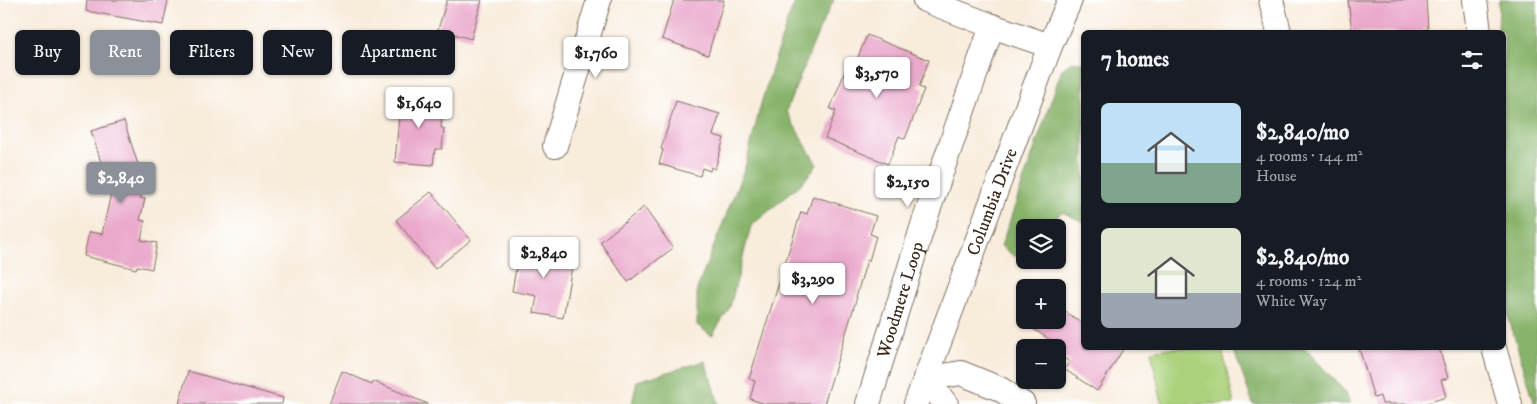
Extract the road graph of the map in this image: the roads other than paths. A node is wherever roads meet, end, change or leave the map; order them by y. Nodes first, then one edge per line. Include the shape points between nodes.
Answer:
1 (599, 0) edge
2 (925, 0) edge
3 (1070, 0) edge
4 (1270, 0) edge
5 (1475, 0) edge
6 (992, 26) junction
7 (1278, 30) edge
8 (1479, 30) edge
9 (1050, 46) junction
10 (555, 146) dead end
11 (1495, 350) edge
12 (925, 379) junction
13 (868, 404) edge
14 (916, 404) edge
15 (946, 404) edge
16 (1023, 404) edge
17 (1510, 404) edge

1 - 10 street
2 - 6 street
3 - 9 street, Columbia Drive
4 - 7 street
5 - 8 street
6 - 9 street
6 - 13 street, Woodmere Loop via 923,225
9 - 12 street, Columbia Drive
11 - 17 street
12 - 14 street, Columbia Drive
12 - 15 street
12 - 16 street via 961,374 1000,389

